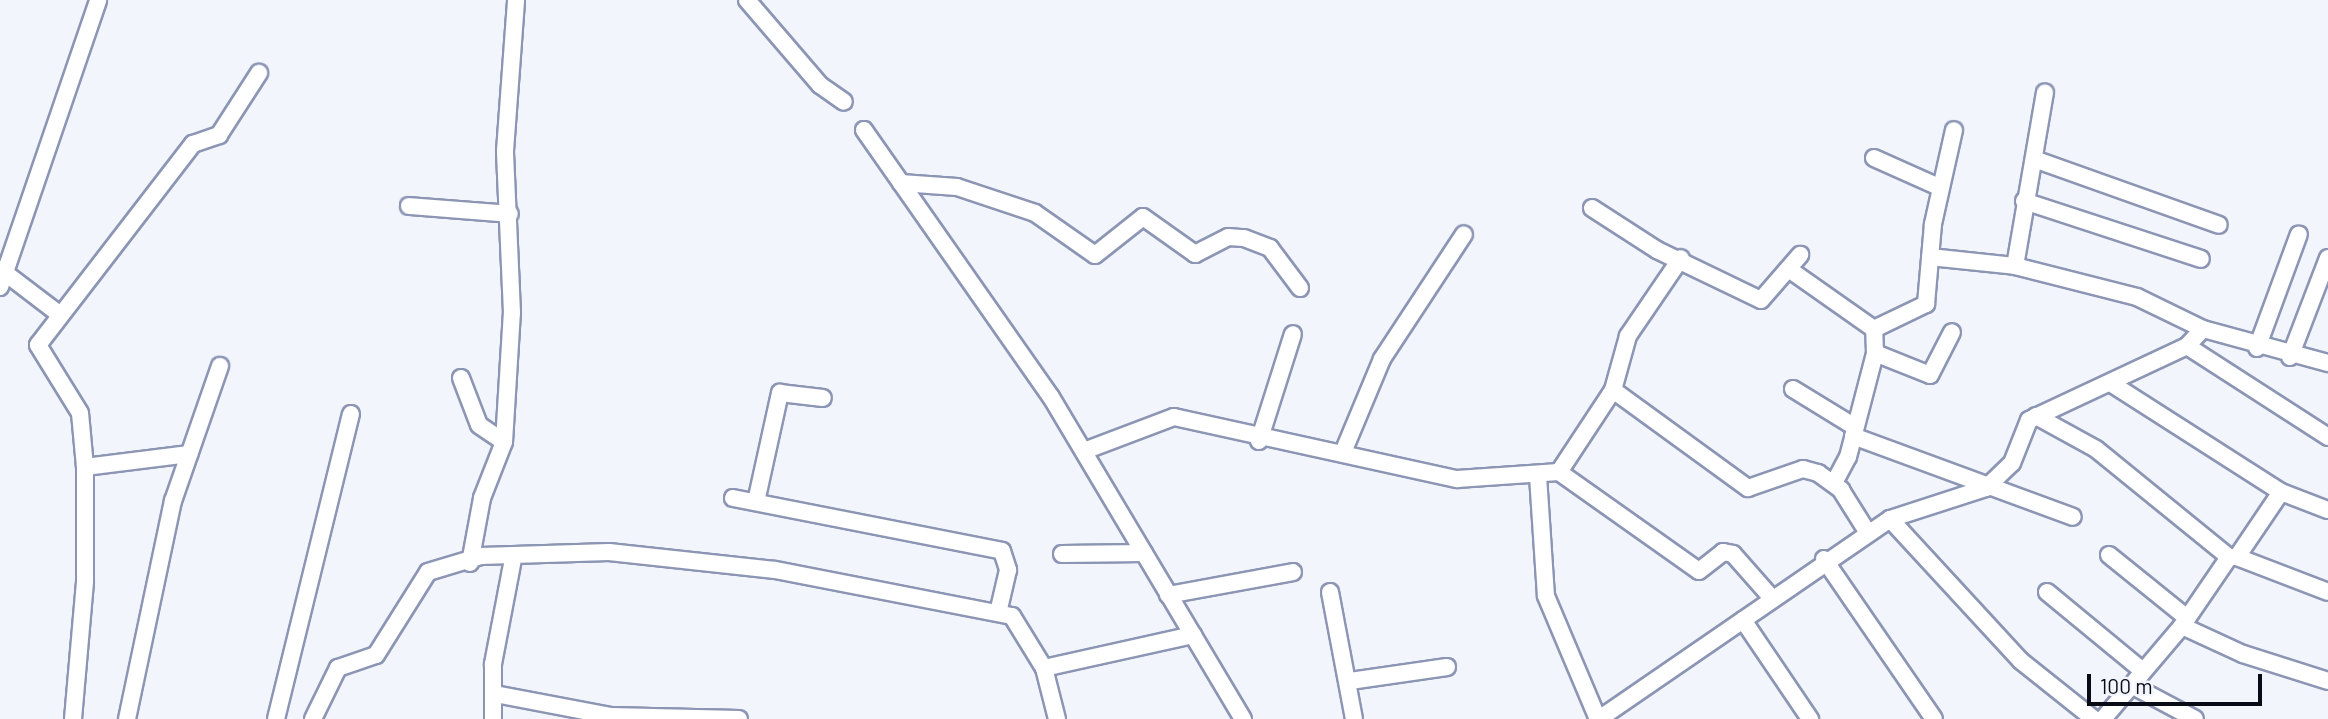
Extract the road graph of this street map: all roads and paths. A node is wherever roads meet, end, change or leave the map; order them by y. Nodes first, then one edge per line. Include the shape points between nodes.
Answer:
1 (98, 0) edge
2 (516, 0) edge
3 (747, 0) edge
4 (259, 73) dead end
5 (2045, 93) dead end
6 (844, 102) dead end
7 (864, 130) dead end
8 (1954, 130) dead end
9 (1874, 158) dead end
10 (2034, 159) junction
11 (901, 183) junction
12 (1941, 188) junction
13 (2024, 201) junction
14 (409, 206) dead end
15 (1592, 208) dead end
16 (510, 214) junction
17 (2219, 225) dead end
18 (1464, 234) dead end
19 (2299, 234) dead end
20 (1800, 256) dead end
21 (1930, 257) junction
22 (1681, 258) junction
23 (2328, 258) edge
24 (2202, 259) dead end
25 (2015, 266) junction
26 (1790, 270) junction
27 (2, 275) edge
28 (1300, 288) dead end
29 (59, 314) junction
30 (1874, 329) junction
31 (2203, 329) junction
32 (1952, 332) dead end
33 (1293, 334) dead end
34 (2187, 346) junction
35 (2257, 348) junction
36 (1875, 353) junction
37 (2290, 357) junction
38 (2328, 363) edge
39 (220, 366) dead end
40 (461, 378) dead end
41 (2112, 384) junction
42 (1793, 389) dead end
43 (1613, 390) junction
44 (823, 398) dead end
45 (351, 414) dead end
46 (2036, 416) junction
47 (1854, 431) junction
48 (2328, 438) edge
49 (1259, 440) junction
50 (504, 442) junction
51 (1344, 450) junction
52 (1083, 451) junction
53 (190, 454) junction
54 (85, 467) junction
55 (1559, 472) junction
56 (1538, 476) junction
57 (1834, 483) junction
58 (1986, 488) junction
59 (2281, 492) junction
60 (733, 498) dead end
61 (756, 502) junction
62 (2328, 510) edge
63 (2073, 517) dead end
64 (1890, 519) junction
65 (1868, 533) junction
66 (1144, 553) junction
67 (1062, 554) dead end
68 (2109, 555) dead end
69 (2233, 557) junction
70 (513, 559) junction
71 (1824, 559) junction
72 (470, 564) junction
73 (1293, 572) dead end
74 (2048, 592) dead end
75 (2328, 592) edge
76 (1331, 593) dead end
77 (1168, 595) junction
78 (1770, 596) junction
79 (998, 613) junction
80 (1744, 620) junction
81 (2184, 622) junction
82 (1193, 635) junction
83 (1447, 667) dead end
84 (1044, 668) junction
85 (2143, 671) junction
86 (1350, 681) junction
87 (2328, 681) edge
88 (2133, 686) junction
89 (495, 694) junction
90 (73, 719) edge
91 (127, 719) edge
92 (276, 719) edge
93 (313, 719) edge
94 (493, 719) edge
95 (739, 719) edge
96 (1056, 719) edge
97 (1243, 719) edge
98 (1354, 719) edge
99 (1599, 719) edge
100 (1810, 719) edge
101 (1934, 719) edge
102 (2094, 719) edge
103 (2102, 719) edge
104 (2194, 719) edge

1 - 27 street
2 - 16 street via 505,151
3 - 6 street via 820,85
4 - 29 street via 219,135 192,144
5 - 10 street
7 - 11 street
8 - 12 street
9 - 12 street
10 - 13 street
10 - 17 street
11 - 28 street via 957,187 1035,213 1095,256 1143,217 1195,254 1228,237 1244,239 1270,248
11 - 52 street
12 - 21 street
13 - 24 street
13 - 25 street
14 - 16 street
15 - 22 street via 1657,250
16 - 50 street
18 - 51 street via 1382,359
19 - 35 street
20 - 26 street
21 - 25 street
21 - 30 street via 1926,304
22 - 26 street via 1761,300
22 - 43 street via 1629,336
23 - 37 street
25 - 31 street via 2137,297
26 - 30 street
27 - 29 street
29 - 54 street via 39,353 80,413
30 - 36 street
31 - 34 street
31 - 35 street
32 - 36 street via 1930,375
33 - 49 street
34 - 41 street
34 - 48 street
35 - 37 street
36 - 47 street
37 - 38 street
39 - 53 street
40 - 50 street via 479,425
41 - 46 street
41 - 59 street
42 - 47 street
43 - 55 street
43 - 57 street via 1748,488 1802,469
44 - 61 street via 780,393
45 - 92 street
46 - 58 street via 2005,474
46 - 69 street via 2096,449
47 - 57 street
47 - 58 street
49 - 51 street
49 - 52 street via 1174,417
50 - 72 street via 482,498
51 - 56 street via 1457,479
52 - 66 street
53 - 54 street
53 - 91 street via 173,501
54 - 90 street via 85,581
55 - 56 street
55 - 78 street via 1699,571 1723,552 1733,554
56 - 99 street via 1546,596
57 - 65 street
58 - 63 street
58 - 64 street
59 - 62 street
59 - 69 street
60 - 61 street
61 - 79 street via 1002,551 1008,570
64 - 65 street
64 - 102 street via 2021,661
65 - 71 street
66 - 67 street
66 - 77 street
68 - 81 street
69 - 75 street
69 - 81 street
70 - 72 street via 481,556
70 - 79 street via 623,553 775,570
70 - 89 street via 494,664
71 - 78 street
71 - 101 street
72 - 93 street via 440,568 419,582 376,655 338,668
73 - 77 street
74 - 85 street
76 - 86 street
77 - 82 street
78 - 80 street
79 - 84 street via 1012,616
80 - 99 street
80 - 100 street
81 - 85 street
81 - 87 street via 2243,654
82 - 84 street
82 - 97 street
83 - 86 street
84 - 96 street
85 - 88 street
86 - 98 street
88 - 103 street
88 - 104 street
89 - 94 street
89 - 95 street via 610,716

